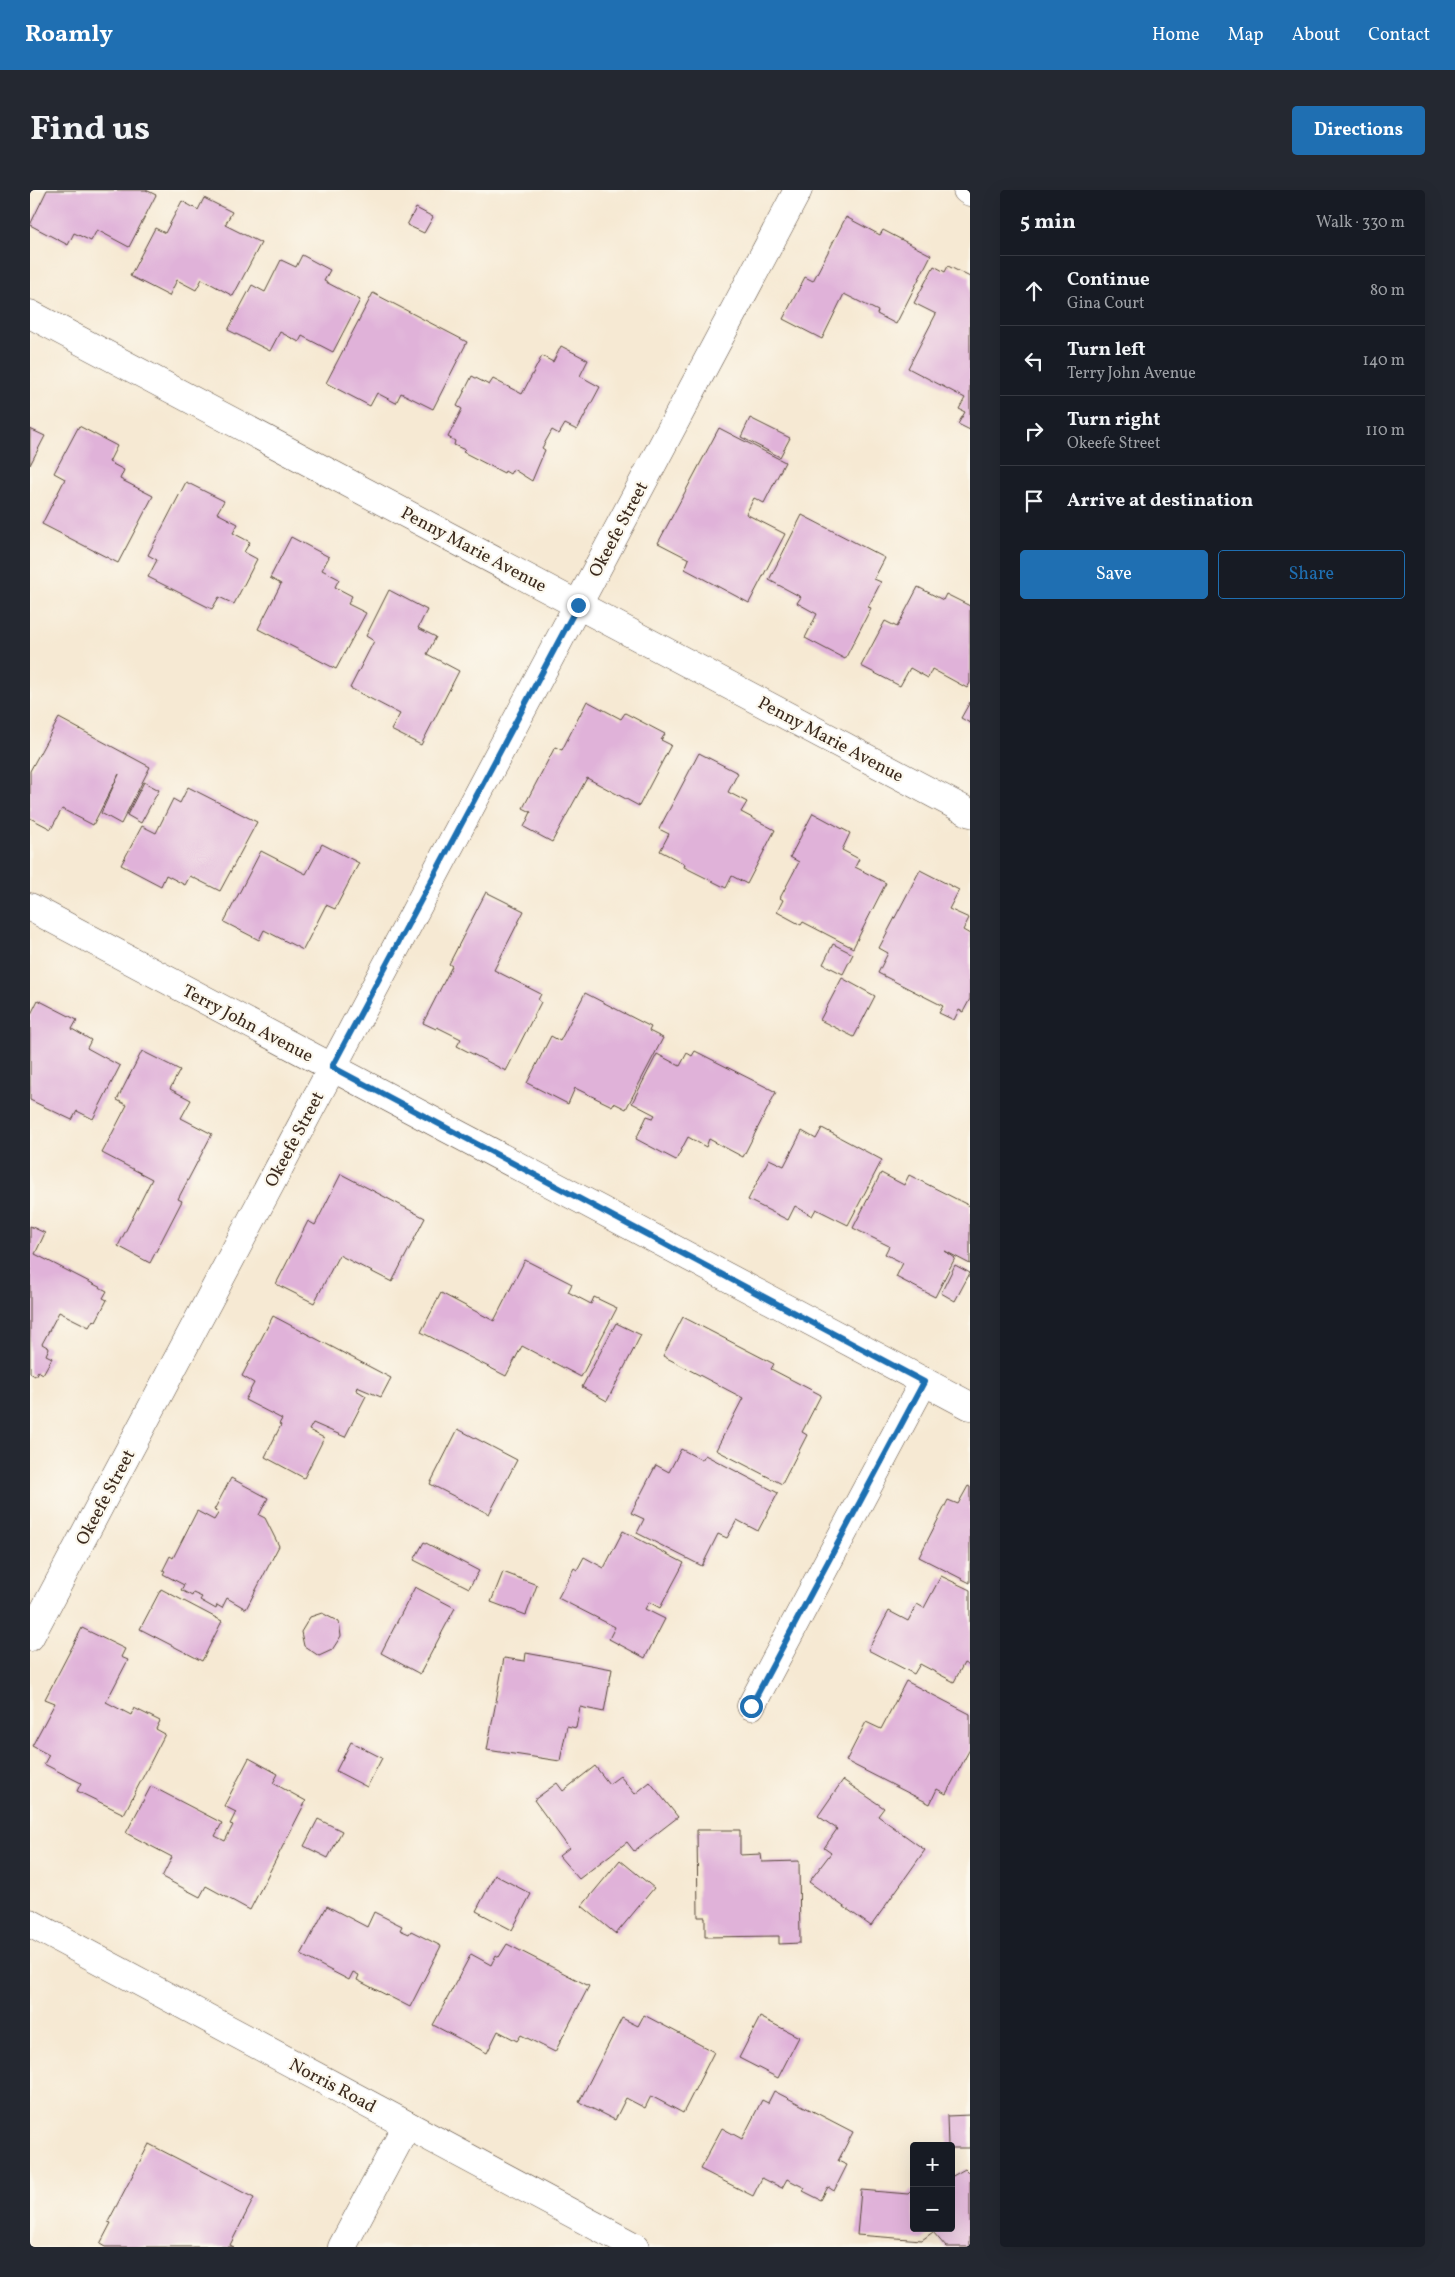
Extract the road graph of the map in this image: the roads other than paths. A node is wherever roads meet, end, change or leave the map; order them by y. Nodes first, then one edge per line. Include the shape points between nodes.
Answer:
1 (798, 190) edge
2 (30, 314) edge
3 (578, 605) junction
4 (970, 813) edge
5 (30, 907) edge
6 (332, 1067) junction
7 (924, 1382) junction
8 (970, 1406) edge
9 (30, 1637) edge
10 (751, 1706) dead end
11 (30, 1923) edge
12 (407, 2125) junction
13 (342, 2247) edge
14 (635, 2247) edge

1 - 3 street, Okeefe Street
2 - 3 street, Penny Marie Avenue
3 - 4 street, Penny Marie Avenue
3 - 6 street, Okeefe Street
5 - 6 street, Terry John Avenue
6 - 7 street, Terry John Avenue
6 - 9 street, Okeefe Street
7 - 8 street, Terry John Avenue
7 - 10 street
11 - 12 street, Norris Road
12 - 13 street
12 - 14 street, Norris Road

